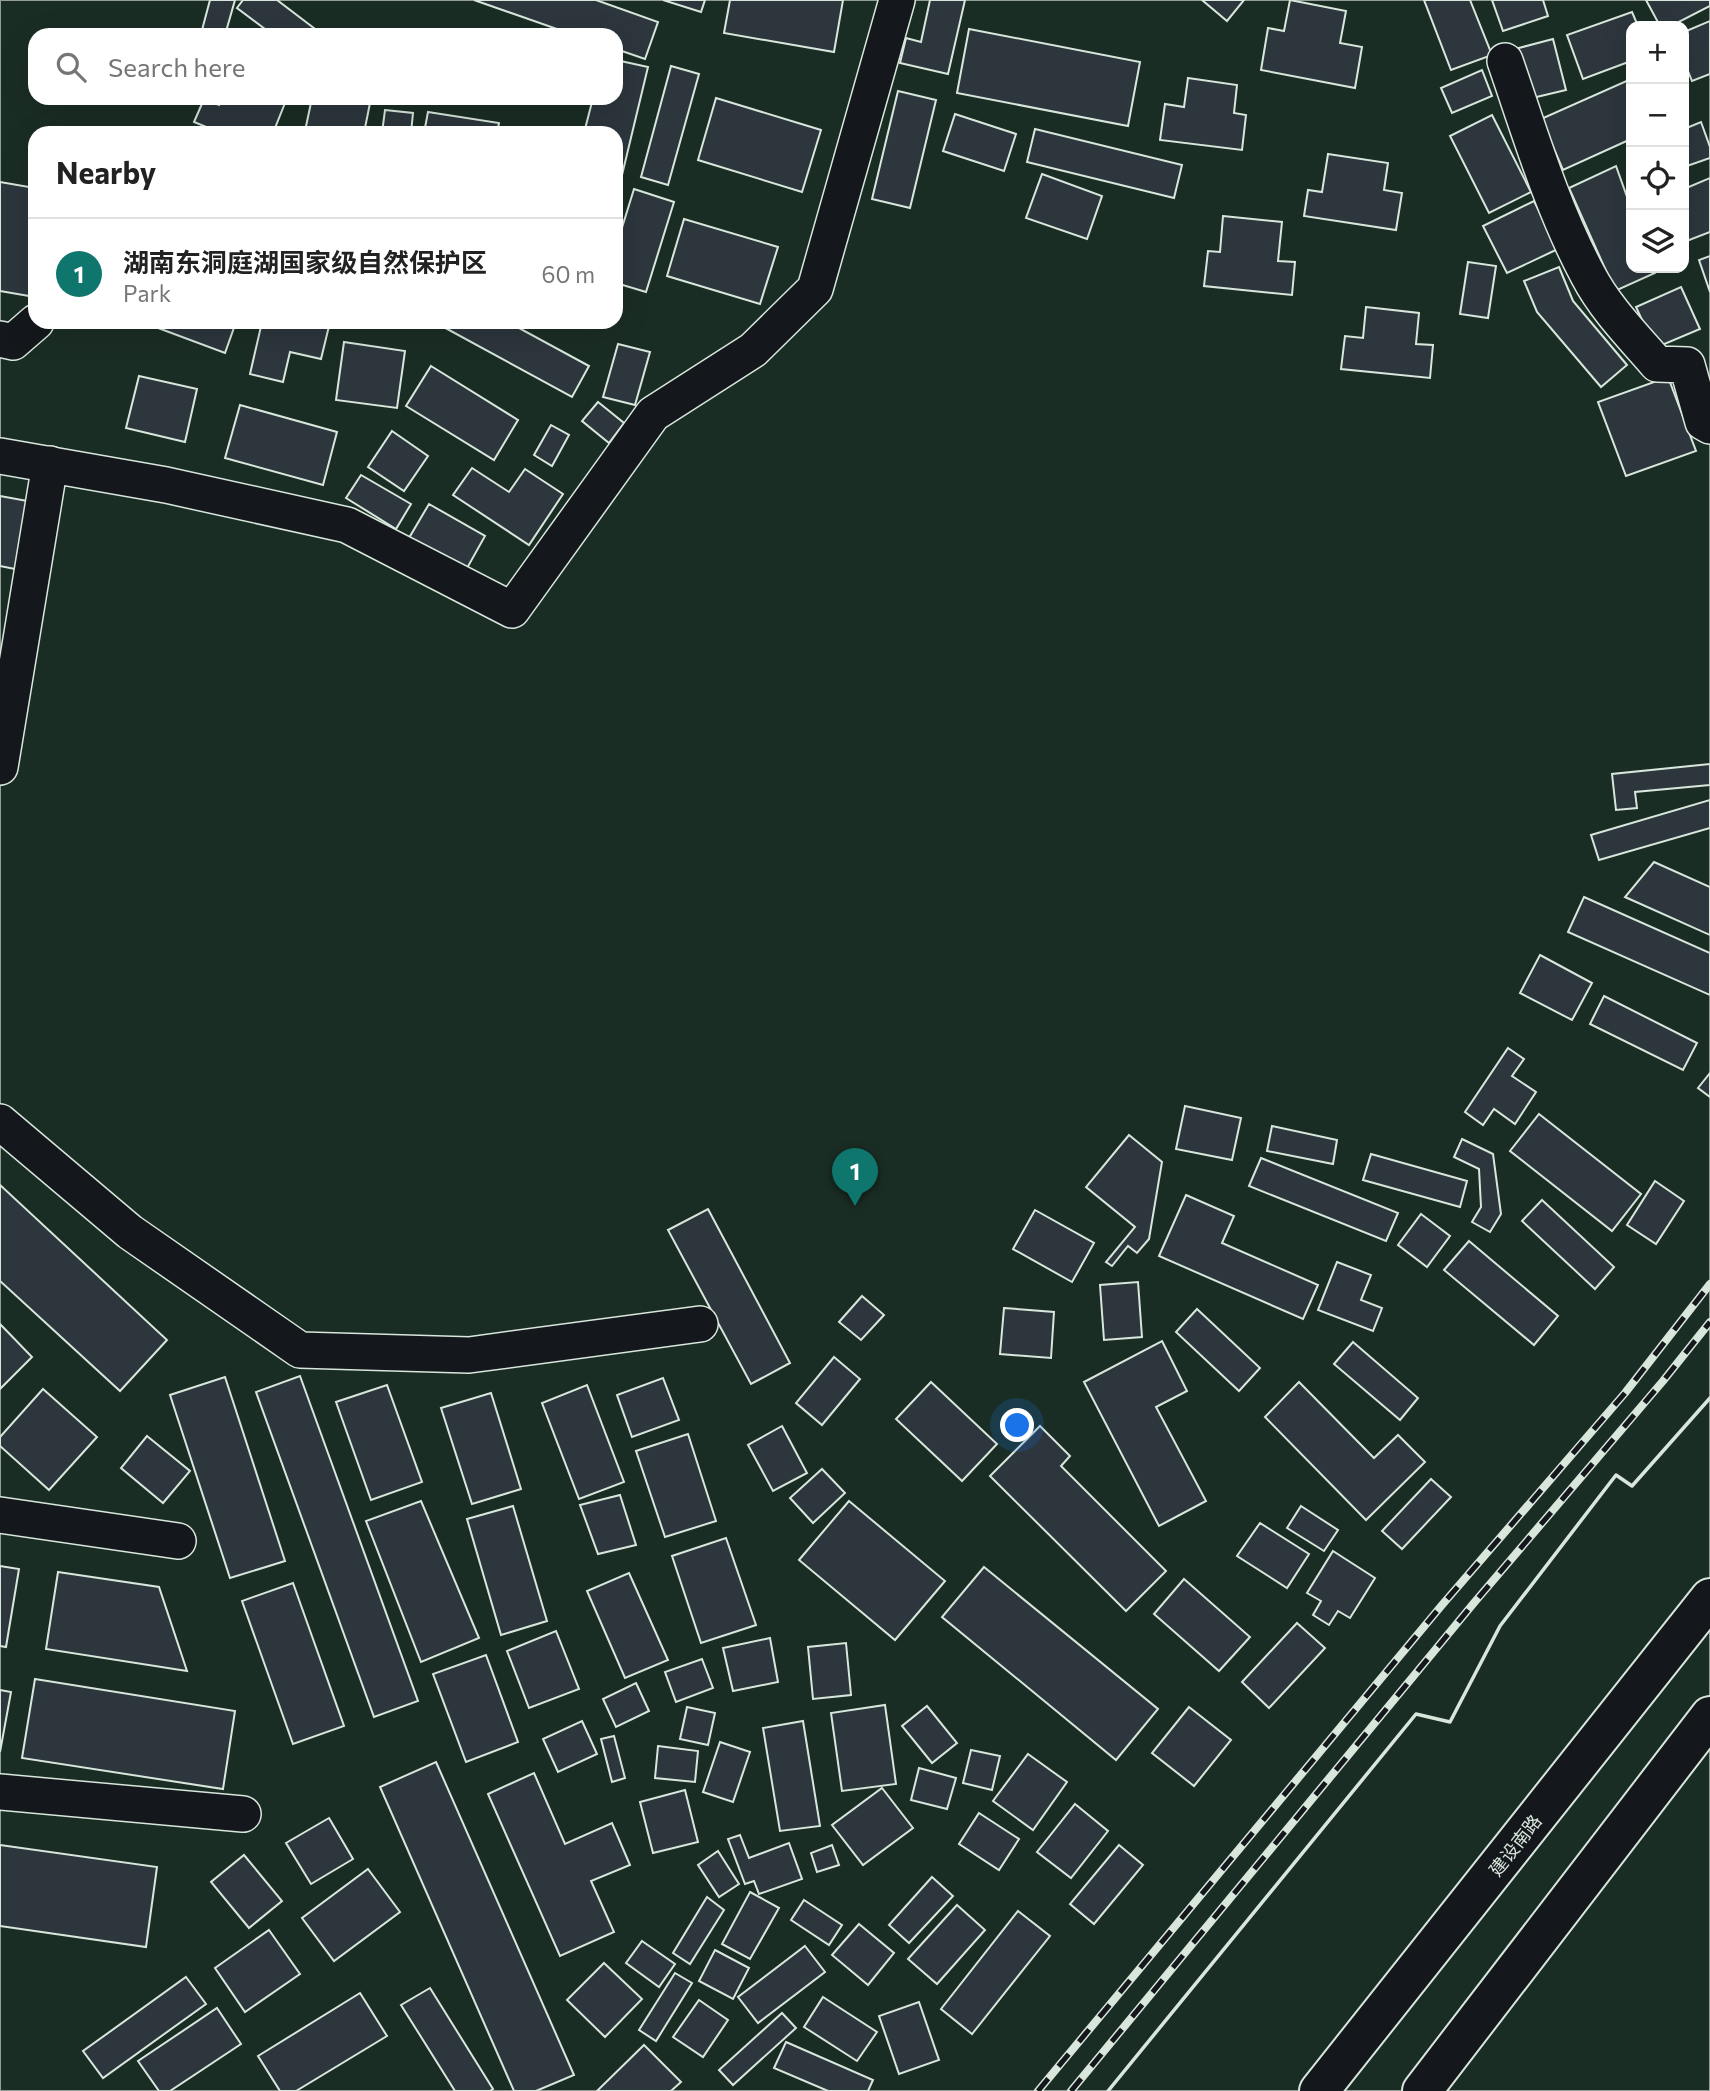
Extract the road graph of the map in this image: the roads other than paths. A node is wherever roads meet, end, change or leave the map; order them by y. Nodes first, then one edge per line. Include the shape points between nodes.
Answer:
1 (897, 0) edge
2 (1505, 61) dead end
3 (28, 329) edge
4 (0, 339) edge
5 (1710, 426) edge
6 (0, 456) edge
7 (50, 464) junction
8 (0, 767) edge
9 (0, 1122) edge
10 (700, 1324) dead end
11 (0, 1515) edge
12 (178, 1541) dead end
13 (1710, 1598) edge
14 (1710, 1716) edge
15 (0, 1791) edge
16 (243, 1814) dead end
17 (1319, 2091) edge
18 (1422, 2091) edge

1 - 7 street via 815,289 753,350 653,414 512,610 347,525
2 - 5 street via 1561,219 1588,277 1657,364 1687,365 1703,422
3 - 4 street via 13,342
6 - 7 street
7 - 8 street
9 - 10 street via 130,1232 300,1350 468,1355
11 - 12 street
13 - 17 main road, 建设南路
14 - 18 main road
15 - 16 street

